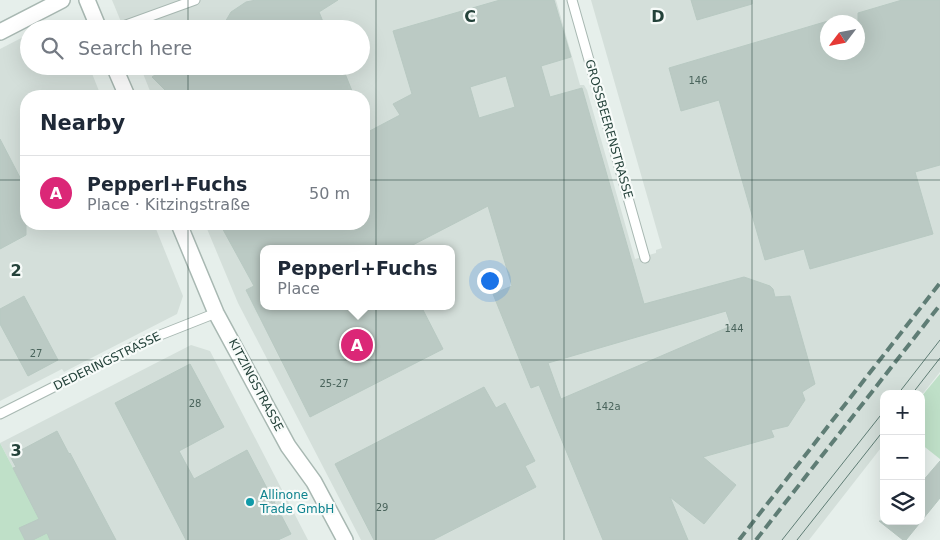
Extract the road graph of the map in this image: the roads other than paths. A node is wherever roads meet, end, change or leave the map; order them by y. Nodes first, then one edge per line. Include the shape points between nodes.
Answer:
1 (62, 0) edge
2 (87, 0) edge
3 (195, 0) edge
4 (572, 0) edge
5 (23, 20) edge
6 (95, 20) edge
7 (140, 20) edge
8 (20, 22) edge
9 (0, 32) edge
10 (118, 75) edge
11 (124, 90) edge
12 (181, 230) edge
13 (645, 258) dead end
14 (216, 313) junction
15 (0, 414) edge
16 (345, 540) edge

1 - 5 street
2 - 6 street
3 - 7 lane
4 - 13 lane, GROSSBEERENSTRASSE
8 - 9 street
10 - 11 street
12 - 14 street, KITZINGSTRASSE
14 - 15 lane, DEDERINGSTRASSE via 145,341
14 - 16 street, KITZINGSTRASSE via 288,446 314,482

